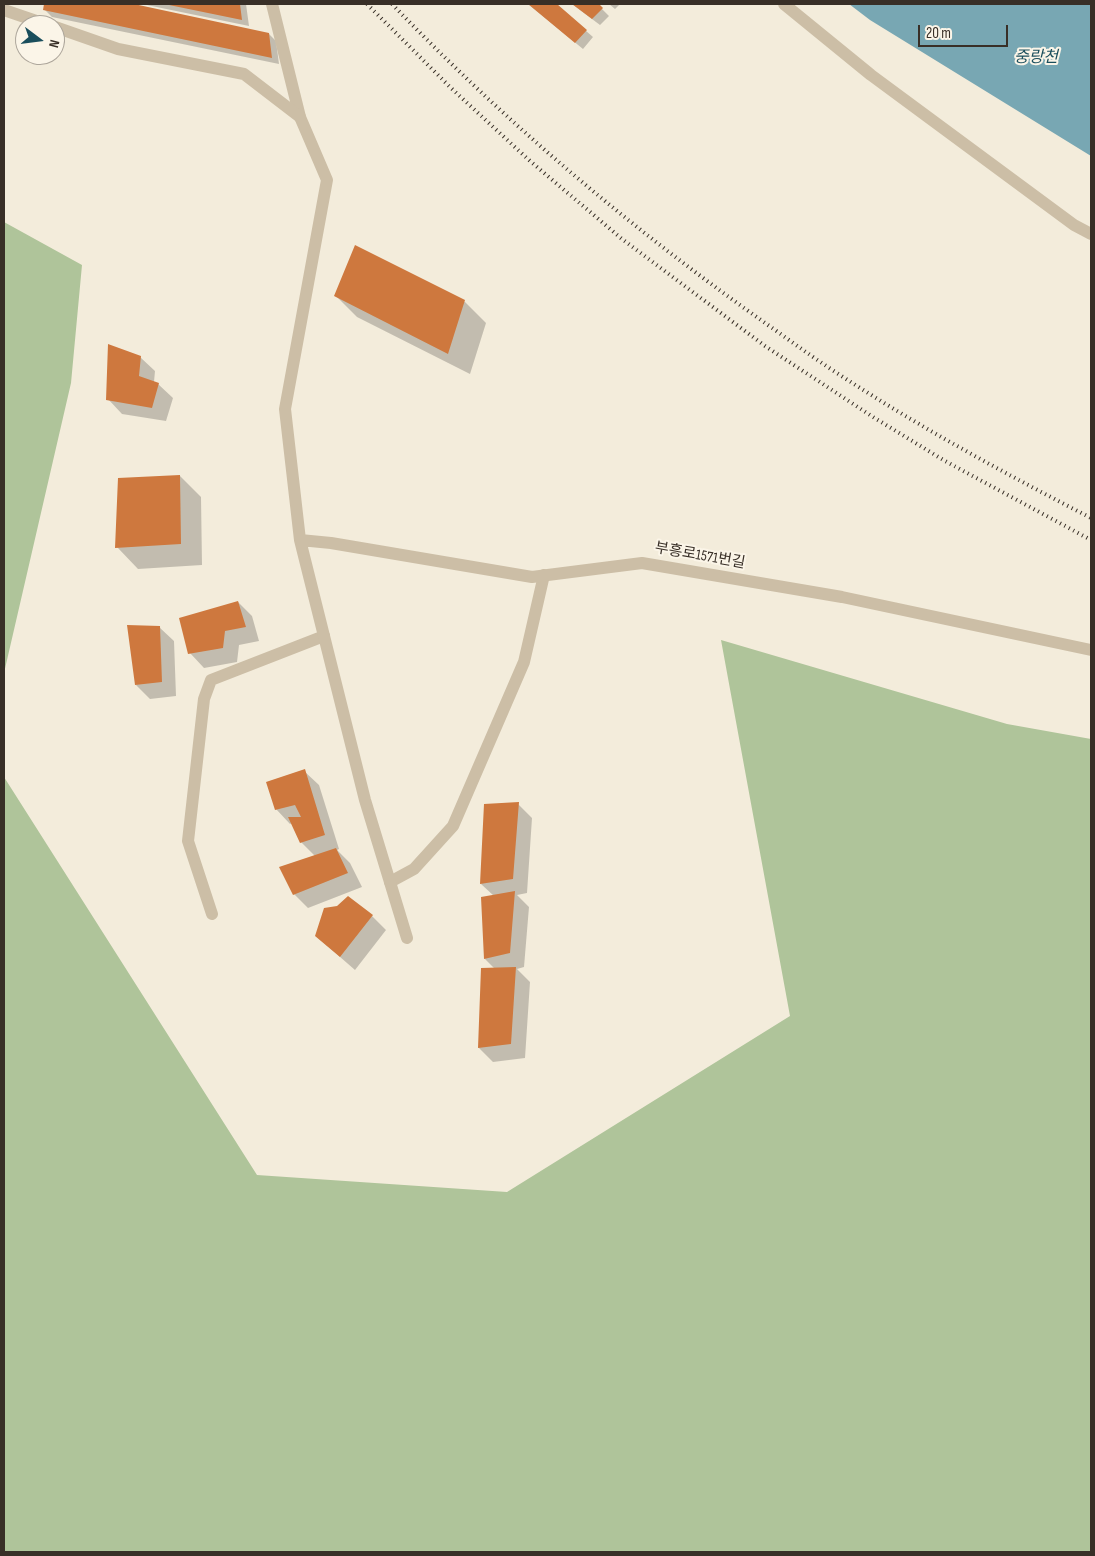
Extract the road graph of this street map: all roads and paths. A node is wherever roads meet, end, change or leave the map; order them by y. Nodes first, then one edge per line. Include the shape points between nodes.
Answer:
1 (272, 4) edge
2 (784, 4) edge
3 (4, 10) edge
4 (19, 15) edge
5 (65, 30) edge
6 (300, 117) junction
7 (1091, 234) edge
8 (300, 540) junction
9 (544, 575) junction
10 (324, 636) junction
11 (1091, 650) edge
12 (390, 882) junction
13 (212, 914) dead end
14 (407, 938) dead end

1 - 6 street
2 - 7 street via 871,75 1074,225
3 - 4 street
5 - 6 street via 118,49 244,74
6 - 8 street via 327,180 285,409
8 - 9 street, 부흥로1571번길 via 331,542 532,577
8 - 10 street
9 - 11 street, 부흥로1571번길 via 642,563 842,597
9 - 12 street via 524,662 453,826 414,869
10 - 12 street via 365,800
10 - 13 street via 210,680 204,699 188,840
12 - 14 street

